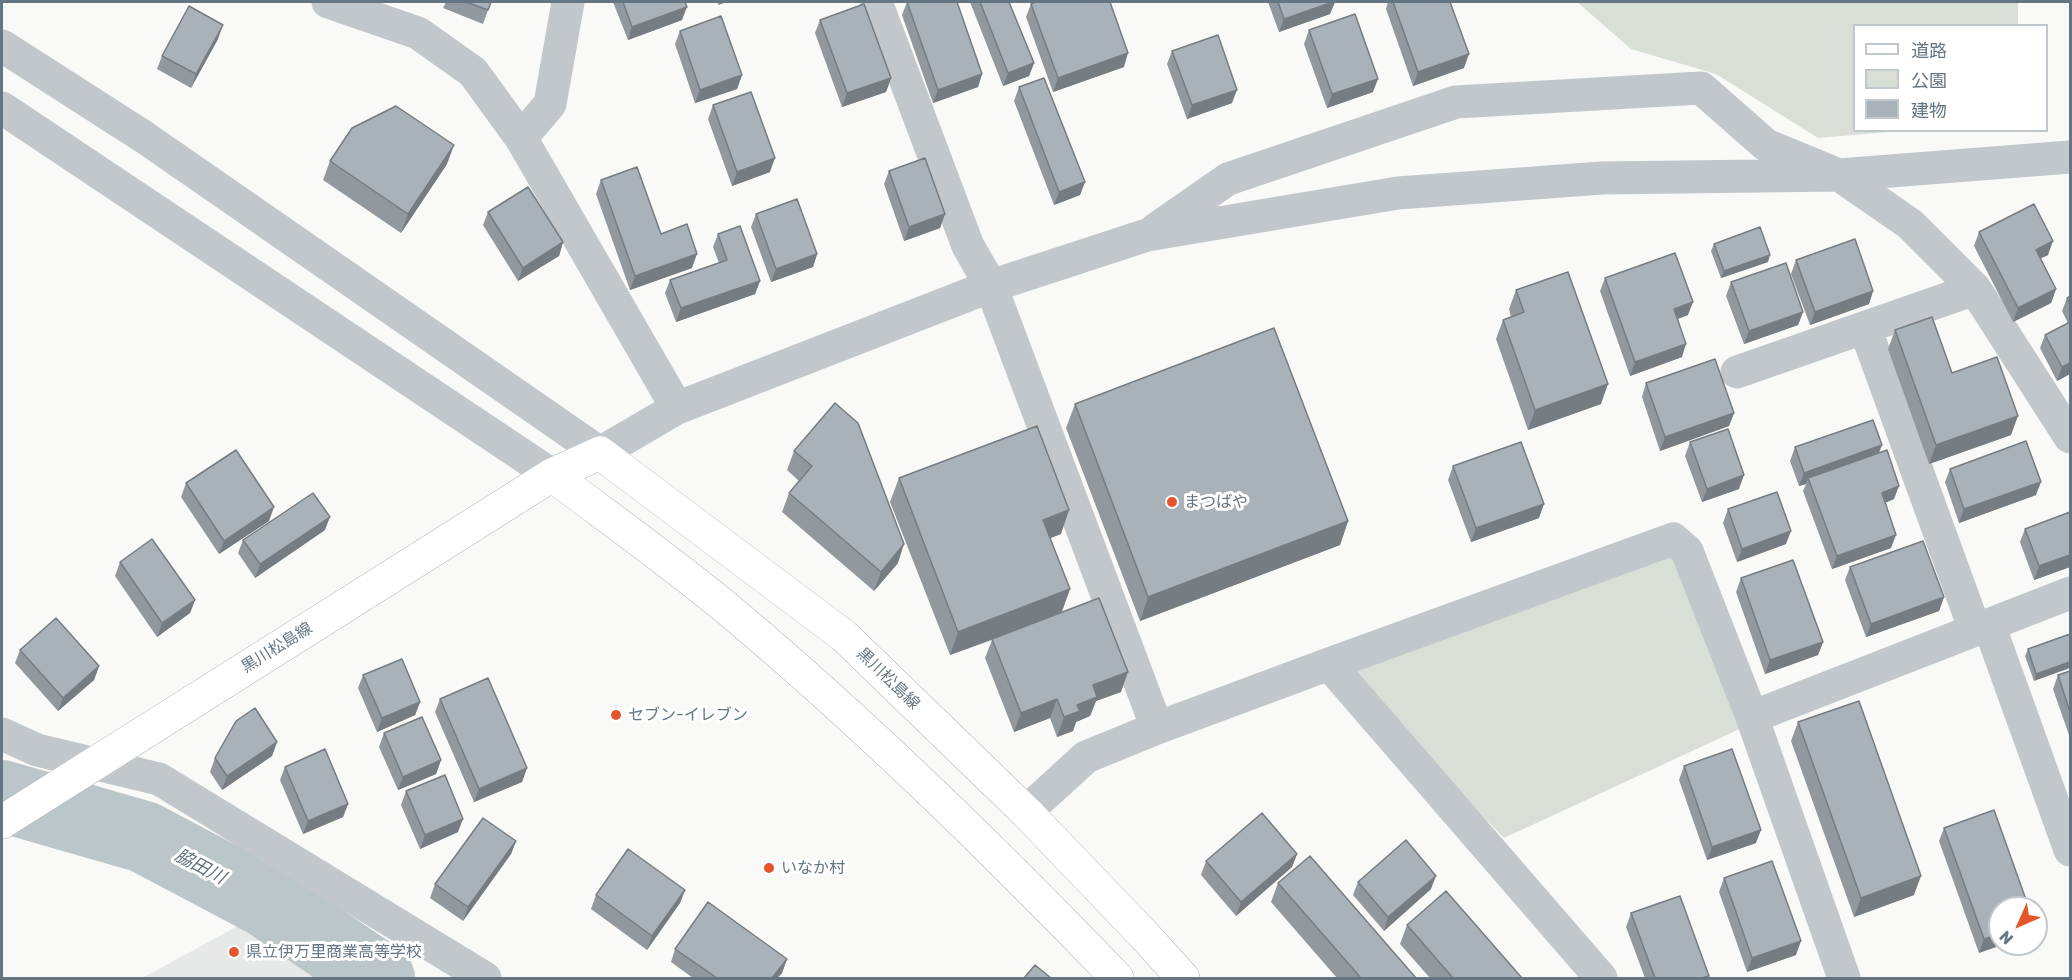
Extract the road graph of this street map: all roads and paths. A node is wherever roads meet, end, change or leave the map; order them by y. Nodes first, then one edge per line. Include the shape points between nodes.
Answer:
1 (328, 2) edge
2 (568, 2) edge
3 (876, 2) edge
4 (2, 46) edge
5 (2, 108) edge
6 (521, 138) junction
7 (2070, 157) edge
8 (1839, 175) junction
9 (1147, 235) junction
10 (991, 286) junction
11 (1975, 290) junction
12 (1865, 328) junction
13 (1737, 372) dead end
14 (677, 408) junction
15 (2070, 437) edge
16 (600, 453) junction
17 (552, 475) junction
18 (2070, 593) edge
19 (1982, 627) junction
20 (1329, 664) junction
21 (1752, 717) junction
22 (1157, 728) junction
23 (2, 734) edge
24 (95, 763) junction
25 (1026, 812) junction
26 (2, 822) edge
27 (2070, 850) edge
28 (485, 978) edge
29 (1117, 978) edge
30 (1183, 978) edge
31 (1601, 978) edge
32 (1844, 978) edge

1 - 6 street via 418,33 473,72
2 - 6 street via 550,104
3 - 10 street via 968,246
4 - 16 street via 144,137
5 - 17 street
6 - 14 street
7 - 8 street
8 - 9 street via 1602,178 1398,193
8 - 9 street via 1766,145 1701,88 1456,102 1228,179
8 - 11 street via 1910,224
9 - 10 street
10 - 14 street
10 - 22 street
11 - 12 street
11 - 15 street
12 - 13 street
12 - 19 street
14 - 16 street
16 - 17 main road, 黒川松島線
16 - 25 main road, 黒川松島線 via 843,636
17 - 24 main road, 黒川松島線
17 - 29 main road via 734,614 854,717
18 - 19 street
19 - 21 street
19 - 27 street
20 - 21 street via 1673,539 1686,551
20 - 22 street
20 - 31 street
21 - 32 street
22 - 25 street via 1086,757
23 - 24 street via 38,750
24 - 26 main road, 黒川松島線
24 - 28 street via 159,779
25 - 30 main road, 黒川松島線

